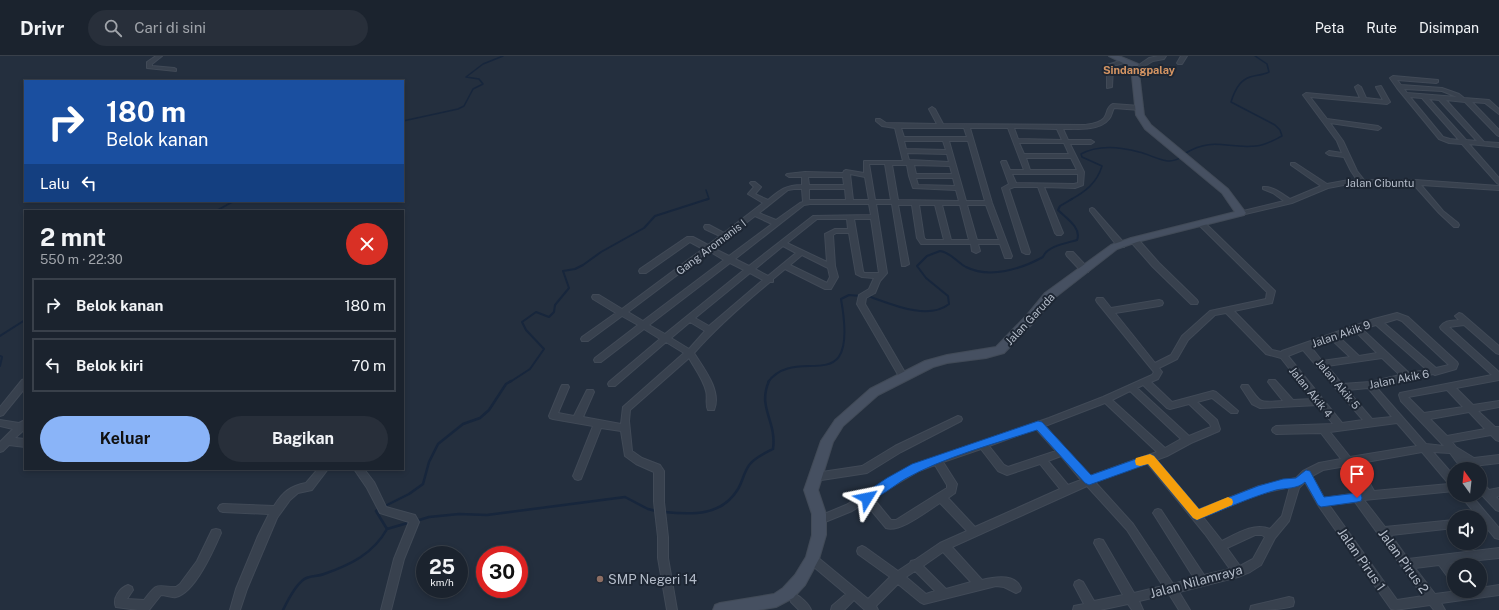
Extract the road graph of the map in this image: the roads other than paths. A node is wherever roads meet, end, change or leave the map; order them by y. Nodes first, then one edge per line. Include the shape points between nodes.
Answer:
1 (159, 56) edge
2 (1113, 56) edge
3 (1163, 56) edge
4 (1184, 56) edge
5 (1126, 61) junction
6 (1180, 63) dead end
7 (1136, 69) junction
8 (174, 70) dead end
9 (1436, 81) junction
10 (1443, 82) dead end
11 (1109, 87) dead end
12 (1378, 87) dead end
13 (1399, 87) junction
14 (1358, 88) dead end
15 (1443, 90) junction
16 (1406, 95) junction
17 (1424, 97) junction
18 (1441, 98) junction
19 (1464, 99) junction
20 (1364, 100) junction
21 (1140, 108) junction
22 (932, 109) dead end
23 (1499, 112) edge
24 (878, 120) dead end
25 (1326, 121) junction
26 (898, 126) junction
27 (941, 127) junction
28 (966, 127) junction
29 (1010, 127) junction
30 (1059, 127) junction
31 (1378, 128) dead end
32 (1499, 134) edge
33 (900, 139) junction
34 (970, 139) junction
35 (946, 140) junction
36 (1016, 141) junction
37 (1066, 142) junction
38 (1091, 142) dead end
39 (1464, 142) junction
40 (1482, 143) junction
41 (1499, 145) edge
42 (903, 151) junction
43 (948, 152) junction
44 (1329, 152) dead end
45 (1347, 154) junction
46 (1022, 156) junction
47 (1073, 156) junction
48 (888, 162) junction
49 (908, 162) junction
50 (1004, 162) dead end
51 (952, 164) junction
52 (1293, 164) dead end
53 (1008, 172) junction
54 (1028, 172) junction
55 (1081, 172) junction
56 (805, 174) junction
57 (789, 175) dead end
58 (845, 175) junction
59 (868, 175) junction
60 (912, 176) junction
61 (955, 176) junction
62 (1361, 181) junction
63 (1415, 182) junction
64 (1499, 182) edge
65 (753, 183) dead end
66 (1014, 185) junction
67 (1040, 185) junction
68 (1326, 186) junction
69 (805, 187) junction
70 (847, 187) junction
71 (958, 188) junction
72 (1264, 188) dead end
73 (1499, 188) edge
74 (806, 202) junction
75 (850, 202) junction
76 (873, 202) junction
77 (895, 202) junction
78 (915, 202) junction
79 (1290, 202) junction
80 (769, 203) junction
81 (938, 203) junction
82 (962, 203) junction
83 (989, 203) junction
84 (1092, 210) dead end
85 (755, 214) junction
86 (1242, 214) junction
87 (850, 216) junction
88 (875, 217) junction
89 (776, 223) junction
90 (1202, 224) junction
91 (1456, 225) dead end
92 (707, 227) dead end
93 (852, 231) junction
94 (1059, 233) dead end
95 (725, 236) junction
96 (1134, 240) junction
97 (948, 242) junction
98 (974, 242) junction
99 (1003, 242) junction
100 (782, 243) junction
101 (1121, 245) junction
102 (709, 248) junction
103 (976, 251) dead end
104 (1026, 252) dead end
105 (800, 253) junction
106 (1070, 254) dead end
107 (1008, 256) dead end
108 (729, 259) junction
109 (905, 264) dead end
110 (785, 266) junction
111 (831, 267) junction
112 (750, 269) junction
113 (1085, 270) junction
114 (643, 271) dead end
115 (881, 276) junction
116 (770, 280) junction
117 (596, 297) dead end
118 (1100, 300) dead end
119 (1194, 302) dead end
120 (1159, 303) dead end
121 (1228, 310) junction
122 (1109, 312) junction
123 (622, 313) junction
124 (689, 318) junction
125 (1378, 321) junction
126 (644, 326) junction
127 (1356, 328) junction
128 (710, 330) junction
129 (1333, 336) junction
130 (585, 339) dead end
131 (666, 339) junction
132 (1305, 346) junction
133 (1499, 351) edge
134 (690, 353) junction
135 (1384, 355) junction
136 (1284, 356) junction
137 (598, 360) dead end
138 (1358, 360) junction
139 (1321, 364) junction
140 (1454, 364) joint
141 (1154, 367) junction
142 (1435, 372) junction
143 (903, 376) junction
144 (1407, 377) junction
145 (1499, 377) edge
146 (1144, 381) junction
147 (1272, 382) dead end
148 (24, 383) edge
149 (612, 384) dead end
150 (1370, 385) junction
151 (1131, 386) junction
152 (1245, 386) dead end
153 (1448, 386) junction
154 (565, 387) dead end
155 (1341, 387) junction
156 (590, 392) dead end
157 (1106, 399) junction
158 (1190, 400) junction
159 (1320, 402) junction
160 (1291, 404) junction
161 (1499, 404) edge
162 (711, 408) dead end
163 (1470, 409) junction
164 (1234, 411) dead end
165 (0, 413) edge
166 (1422, 417) junction
167 (958, 419) dead end
168 (1400, 419) junction
169 (577, 420) junction
170 (0, 423) edge
171 (1370, 423) junction
172 (598, 424) junction
173 (23, 425) edge
174 (1038, 425) junction
175 (1339, 426) junction
176 (625, 428) junction
177 (1323, 428) junction
178 (1276, 430) dead end
179 (1497, 433) edge
180 (1188, 440) junction
181 (7, 441) junction
182 (24, 443) edge
183 (983, 444) junction
184 (1448, 446) junction
185 (0, 448) edge
186 (1426, 448) junction
187 (1064, 452) junction
188 (1164, 453) junction
189 (1150, 459) junction
190 (1499, 459) edge
191 (937, 460) junction
192 (1042, 460) junction
193 (1349, 462) junction
194 (1461, 462) edge
195 (322, 470) edge
196 (360, 470) edge
197 (1306, 474) junction
198 (1447, 474) edge
199 (578, 476) dead end
200 (815, 477) junction
201 (1089, 480) junction
202 (1298, 482) junction
203 (1447, 488) edge
204 (1066, 490) junction
205 (1499, 492) edge
206 (1487, 494) joint
207 (1371, 495) junction
208 (942, 497) junction
209 (867, 498) junction
210 (1357, 498) junction
211 (1321, 502) junction
212 (1499, 507) edge
213 (223, 508) dead end
214 (277, 510) junction
215 (1158, 513) dead end
216 (1197, 515) junction
217 (820, 520) junction
218 (1487, 524) edge
219 (1447, 525) edge
220 (973, 531) junction
221 (1383, 532) junction
222 (216, 533) dead end
223 (1272, 535) junction
224 (1499, 535) edge
225 (1099, 543) dead end
226 (944, 546) junction
227 (1221, 546) junction
228 (862, 551) dead end
229 (1499, 553) edge
230 (812, 559) junction
231 (1441, 560) junction
232 (915, 564) junction
233 (1406, 564) junction
234 (1447, 568) edge
235 (1238, 572) junction
236 (898, 577) junction
237 (1202, 581) junction
238 (979, 584) junction
239 (1079, 586) dead end
240 (1016, 588) dead end
241 (1171, 589) junction
242 (128, 590) dead end
243 (1499, 590) edge
244 (1487, 591) edge
245 (943, 593) junction
246 (852, 594) junction
247 (1131, 597) junction
248 (1447, 597) edge
249 (795, 599) dead end
250 (1432, 600) junction
251 (1289, 602) dead end
252 (772, 606) edge
253 (1091, 607) junction
254 (145, 608) edge
255 (870, 608) edge
256 (236, 610) edge
257 (386, 610) edge
258 (672, 610) edge
259 (720, 610) edge
260 (806, 610) edge
261 (836, 610) edge
262 (1078, 610) edge
263 (1138, 610) edge
264 (1185, 610) edge
265 (1255, 610) edge
266 (1440, 610) edge

1 - 8 street via 149,63 149,67
2 - 5 street
3 - 7 street via 1150,58
4 - 6 street
5 - 7 street via 1133,64
5 - 11 street via 1111,64
7 - 21 street
9 - 10 street
9 - 13 street via 1391,76
9 - 15 street
12 - 20 street via 1387,102
13 - 15 street
13 - 16 street
14 - 20 street
15 - 19 street
16 - 17 street
16 - 39 street via 1441,138
17 - 18 street
17 - 39 street
18 - 19 street
18 - 40 street
19 - 23 street via 1487,101
19 - 32 street
20 - 25 street via 1306,95
21 - 30 street via 1113,106 1107,118 1095,124 1085,127
21 - 86 street via 1140,115 1148,127 1220,186
22 - 27 street
24 - 26 street via 884,125
25 - 31 street
25 - 45 street
26 - 27 street
26 - 33 street
27 - 28 street
28 - 29 street
28 - 34 street
29 - 30 street
29 - 36 street
30 - 37 street
33 - 35 street
33 - 42 street
34 - 35 street
34 - 83 street
35 - 43 street
36 - 37 street
36 - 46 street
37 - 38 street
37 - 47 street
39 - 40 street
39 - 64 street
40 - 41 street
42 - 43 street
42 - 49 street
43 - 51 street
44 - 45 street
45 - 62 street
46 - 47 street
46 - 54 street
47 - 55 street
48 - 49 street
48 - 59 street via 867,161
48 - 77 street
49 - 51 street
49 - 60 street
50 - 53 street
51 - 61 street
52 - 68 street
53 - 54 street
53 - 66 street
54 - 55 street
55 - 67 street via 1083,180 1078,186
56 - 57 street
56 - 58 street
56 - 69 street
58 - 59 street via 848,171
58 - 70 street
59 - 76 street
60 - 61 street
60 - 71 street via 915,187
61 - 71 street
62 - 63 street, Jalan Cibuntu
62 - 68 street, Jalan Cibuntu
63 - 73 street, Jalan Cibuntu
63 - 91 street
65 - 80 street via 758,187 751,194
66 - 67 street
66 - 104 street via 1005,188
67 - 94 street
68 - 79 street, Jalan Cibuntu
69 - 70 street, Gang Aromanis I
69 - 74 street
69 - 80 street, Gang Aromanis I via 788,188
70 - 75 street
71 - 82 street
72 - 79 street via 1272,190
74 - 75 street
74 - 89 street
75 - 76 street
76 - 77 street
76 - 88 street
77 - 78 street
77 - 109 street
78 - 81 street
78 - 97 street via 922,241
79 - 86 street, Jalan Cibuntu
80 - 85 street, Gang Aromanis I
81 - 82 street
81 - 97 street
82 - 83 street
82 - 98 street
83 - 99 street
84 - 101 street
85 - 89 street
85 - 95 street, Gang Aromanis I
86 - 90 street, Jalan Garuda
87 - 88 street
87 - 93 street
87 - 100 street via 815,217
88 - 115 street via 883,273
89 - 108 street
90 - 96 street, Jalan Garuda
90 - 121 street via 1272,292 1269,301
92 - 95 street
93 - 111 street via 829,234
93 - 115 street via 859,273
95 - 102 street, Gang Aromanis I
96 - 101 street, Jalan Garuda
96 - 119 street
97 - 98 street
98 - 99 street
98 - 103 street
99 - 107 street
100 - 105 street
100 - 112 street
101 - 113 street, Jalan Garuda via 1106,252
102 - 108 street
102 - 114 street via 688,239
102 - 123 street, Gang Aromanis I
105 - 110 street
105 - 111 street
106 - 113 street
108 - 112 street
108 - 126 street
110 - 111 street via 826,287 834,277
110 - 116 street
112 - 116 street
112 - 124 street
113 - 143 street, Jalan Garuda via 1049,296 1000,350 936,361
115 - 143 street via 872,291 862,296 861,304
116 - 128 street
117 - 123 street
118 - 122 street
120 - 122 street
121 - 136 street via 1269,352
121 - 141 street via 1208,316 1185,338 1174,357
122 - 141 street
123 - 126 street
123 - 130 street, Gang Aromanis I
124 - 128 street
124 - 131 street
125 - 127 street, Jalan Akik 9
125 - 140 street, Jalan Akik 9 via 1401,317
125 - 142 street
126 - 131 street
126 - 137 street
127 - 129 street, Jalan Akik 9
127 - 135 street
128 - 134 street
129 - 132 street, Jalan Akik 9
129 - 138 street
131 - 134 street
131 - 149 street
132 - 136 street, Jalan Akik 9 via 1285,353
132 - 139 street, Jalan Akik 5
133 - 145 street via 1462,319 1444,327
134 - 162 street via 708,383
134 - 176 street via 626,409
135 - 138 street
135 - 144 street
136 - 159 street, Jalan Akik 4
138 - 139 street
139 - 155 street, Jalan Akik 5
140 - 142 street, Jalan Akik 6 via 1454,367
141 - 146 street via 1157,375
142 - 144 street, Jalan Akik 6
143 - 200 street, Jalan Garuda via 874,392 835,428 826,441
144 - 150 street, Jalan Akik 6
145 - 153 street
146 - 151 street
146 - 158 street via 1170,406
147 - 160 street
148 - 165 street
150 - 155 street, Jalan Akik 6
150 - 168 street
151 - 157 street
151 - 180 street
152 - 160 street via 1255,402 1260,405
153 - 163 street
153 - 166 street via 1404,393 1404,399
154 - 169 street via 553,416
155 - 171 street, Jalan Akik 5
156 - 169 street
157 - 174 street
157 - 188 street
158 - 164 street via 1213,394
158 - 180 street via 1216,427
159 - 160 street
159 - 175 street, Jalan Akik 4
161 - 163 street
163 - 166 street
163 - 179 street
166 - 184 street
167 - 200 street via 898,449 864,470
168 - 171 street
168 - 186 street
169 - 172 street
170 - 173 street
171 - 175 street
172 - 176 street
172 - 199 street
173 - 181 street
174 - 183 street
174 - 187 street
175 - 177 street
176 - 258 street via 628,453 660,471 659,502 663,558
177 - 178 street
177 - 193 street
179 - 184 street
180 - 188 street
181 - 182 street
181 - 185 street
183 - 191 street
183 - 192 street via 1005,471
184 - 186 street, Jalan Nilamraya
184 - 190 street via 1474,462
184 - 194 street
186 - 193 street, Jalan Nilamraya
186 - 198 street
187 - 192 street
187 - 201 street
188 - 189 street
189 - 201 street
189 - 216 street
191 - 208 street via 953,486 950,492
191 - 209 street via 905,473
192 - 204 street
193 - 197 street, Jalan Nilamraya via 1322,466
193 - 207 street
195 - 214 street via 309,487 296,489
196 - 257 street via 371,485 381,507 412,518 414,522 391,584
197 - 202 street, Jalan Nilamraya
197 - 211 street, Jalan Pirus 1
200 - 217 street, Jalan Garuda via 812,494
201 - 204 street
201 - 241 street via 1138,538
202 - 216 street via 1258,490
202 - 223 street, Jalan Nilamraya via 1286,518
203 - 207 street
204 - 220 street
205 - 206 street
206 - 212 street
207 - 210 street
208 - 209 street via 894,526 885,522
208 - 220 street
209 - 217 street
210 - 211 street
210 - 221 street, Jalan Pirus 2
211 - 250 street, Jalan Pirus 1 via 1395,605
213 - 214 street
214 - 256 street via 265,530
215 - 237 street
216 - 227 street
217 - 230 street, Jalan Garuda via 819,535
218 - 224 street
219 - 221 street
220 - 226 street
221 - 233 street, Jalan Pirus 2
222 - 254 street via 213,544 182,590 158,590
223 - 227 street via 1259,530 1254,531
223 - 235 street, Jalan Nilamraya via 1256,562
225 - 247 street
226 - 232 street
226 - 238 street
227 - 235 street
228 - 236 street
229 - 231 street
230 - 246 street
230 - 252 street, Jalan Garuda via 795,586
231 - 233 street
231 - 234 street
232 - 236 street
232 - 245 street
233 - 250 street, Jalan Pirus 2
235 - 237 street, Jalan Nilamraya
236 - 245 street via 924,599
236 - 255 street
237 - 241 street, Jalan Nilamraya
238 - 240 street via 1001,581
238 - 245 street
239 - 253 street
241 - 247 street, Jalan Nilamraya
241 - 264 street
242 - 254 street via 120,599 120,603
243 - 244 street
246 - 255 street
246 - 261 street
247 - 253 street, Jalan Nilamraya
247 - 263 street
248 - 250 street
249 - 260 street
250 - 266 street, Jalan Pirus 2
251 - 265 street
252 - 259 street, Jalan Garuda
253 - 262 street, Jalan Nilamraya

